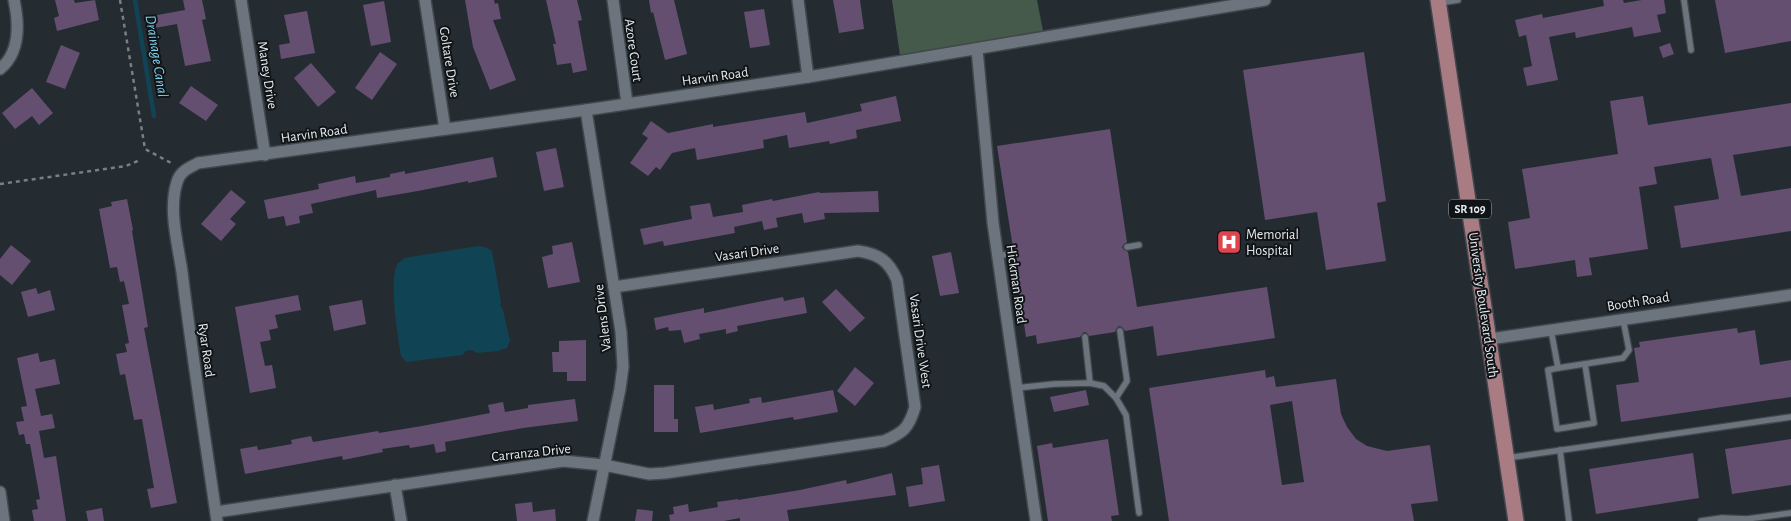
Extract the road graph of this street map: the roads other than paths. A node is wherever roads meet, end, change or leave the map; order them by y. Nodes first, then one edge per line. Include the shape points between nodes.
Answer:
1 (14, 0) edge
2 (241, 0) edge
3 (425, 0) edge
4 (613, 0) edge
5 (798, 0) edge
6 (1265, 0) edge
7 (1458, 0) edge
8 (1684, 0) edge
9 (1246, 2) edge
10 (1438, 2) edge
11 (977, 49) junction
12 (1691, 50) dead end
13 (2, 68) edge
14 (808, 77) junction
15 (626, 104) junction
16 (586, 110) junction
17 (445, 129) junction
18 (265, 155) junction
19 (176, 183) joint
20 (1139, 245) dead end
21 (1128, 247) dead end
22 (1013, 253) dead end
23 (998, 256) junction
24 (882, 259) joint
25 (614, 287) junction
26 (1791, 294) edge
27 (1623, 319) junction
28 (1551, 330) junction
29 (1120, 331) dead end
30 (1085, 337) dead end
31 (1490, 339) junction
32 (1585, 364) junction
33 (1558, 368) junction
34 (1090, 383) junction
35 (1016, 388) junction
36 (1116, 398) junction
37 (1791, 418) edge
38 (905, 430) joint
39 (1560, 450) junction
40 (1507, 458) junction
41 (604, 465) junction
42 (396, 485) junction
43 (0, 492) edge
44 (1139, 513) dead end
45 (1791, 513) edge
46 (217, 516) edge
47 (4, 521) edge
48 (401, 521) edge
49 (593, 521) edge
50 (1036, 521) edge
51 (1516, 521) edge
52 (1569, 521) edge
53 (1701, 521) edge

1 - 13 street via 18,34
2 - 18 street, Maney Drive
3 - 17 street, Goltare Drive
4 - 15 street, Azore Court
5 - 14 street
6 - 9 street, Harvin Road
7 - 10 lane
8 - 12 lane
9 - 11 street, Harvin Road
10 - 31 main road, University Boulevard South / SR 109
11 - 14 street, Harvin Road
11 - 23 street, Hickman Road
14 - 15 street, Harvin Road
15 - 16 street, Harvin Road
16 - 17 street, Harvin Road
16 - 25 street, Valens Drive
17 - 18 street, Harvin Road
18 - 19 street, Harvin Road via 198,163 184,170
19 - 46 street, Ryar Road via 174,212
20 - 21 lane
22 - 23 lane
23 - 35 street, Hickman Road
24 - 25 street, Vasari Drive via 872,253 858,251
24 - 38 street, Vasari Drive West via 892,268 896,280 915,407
25 - 41 street, Valens Drive via 622,332 623,367
26 - 27 street, Booth Road
27 - 28 street, Booth Road
27 - 32 lane via 1628,350 1623,358
28 - 31 street, Booth Road
28 - 33 lane
29 - 36 lane via 1127,381
30 - 34 lane
31 - 40 main road, University Boulevard South / SR 109
32 - 33 lane
32 - 33 lane via 1594,423 1557,428 1548,370
34 - 35 lane
34 - 36 lane via 1104,386
35 - 50 street, Hickman Road
36 - 44 lane via 1126,415
37 - 39 lane
38 - 41 street, Carranza Drive via 884,441 665,473 649,474
39 - 40 lane
39 - 52 lane
40 - 51 main road, University Boulevard South / SR 109
41 - 42 street, Carranza Drive via 563,461
41 - 49 street, Valens Drive
42 - 46 street, Carranza Drive
42 - 48 street
43 - 47 street
45 - 53 lane

